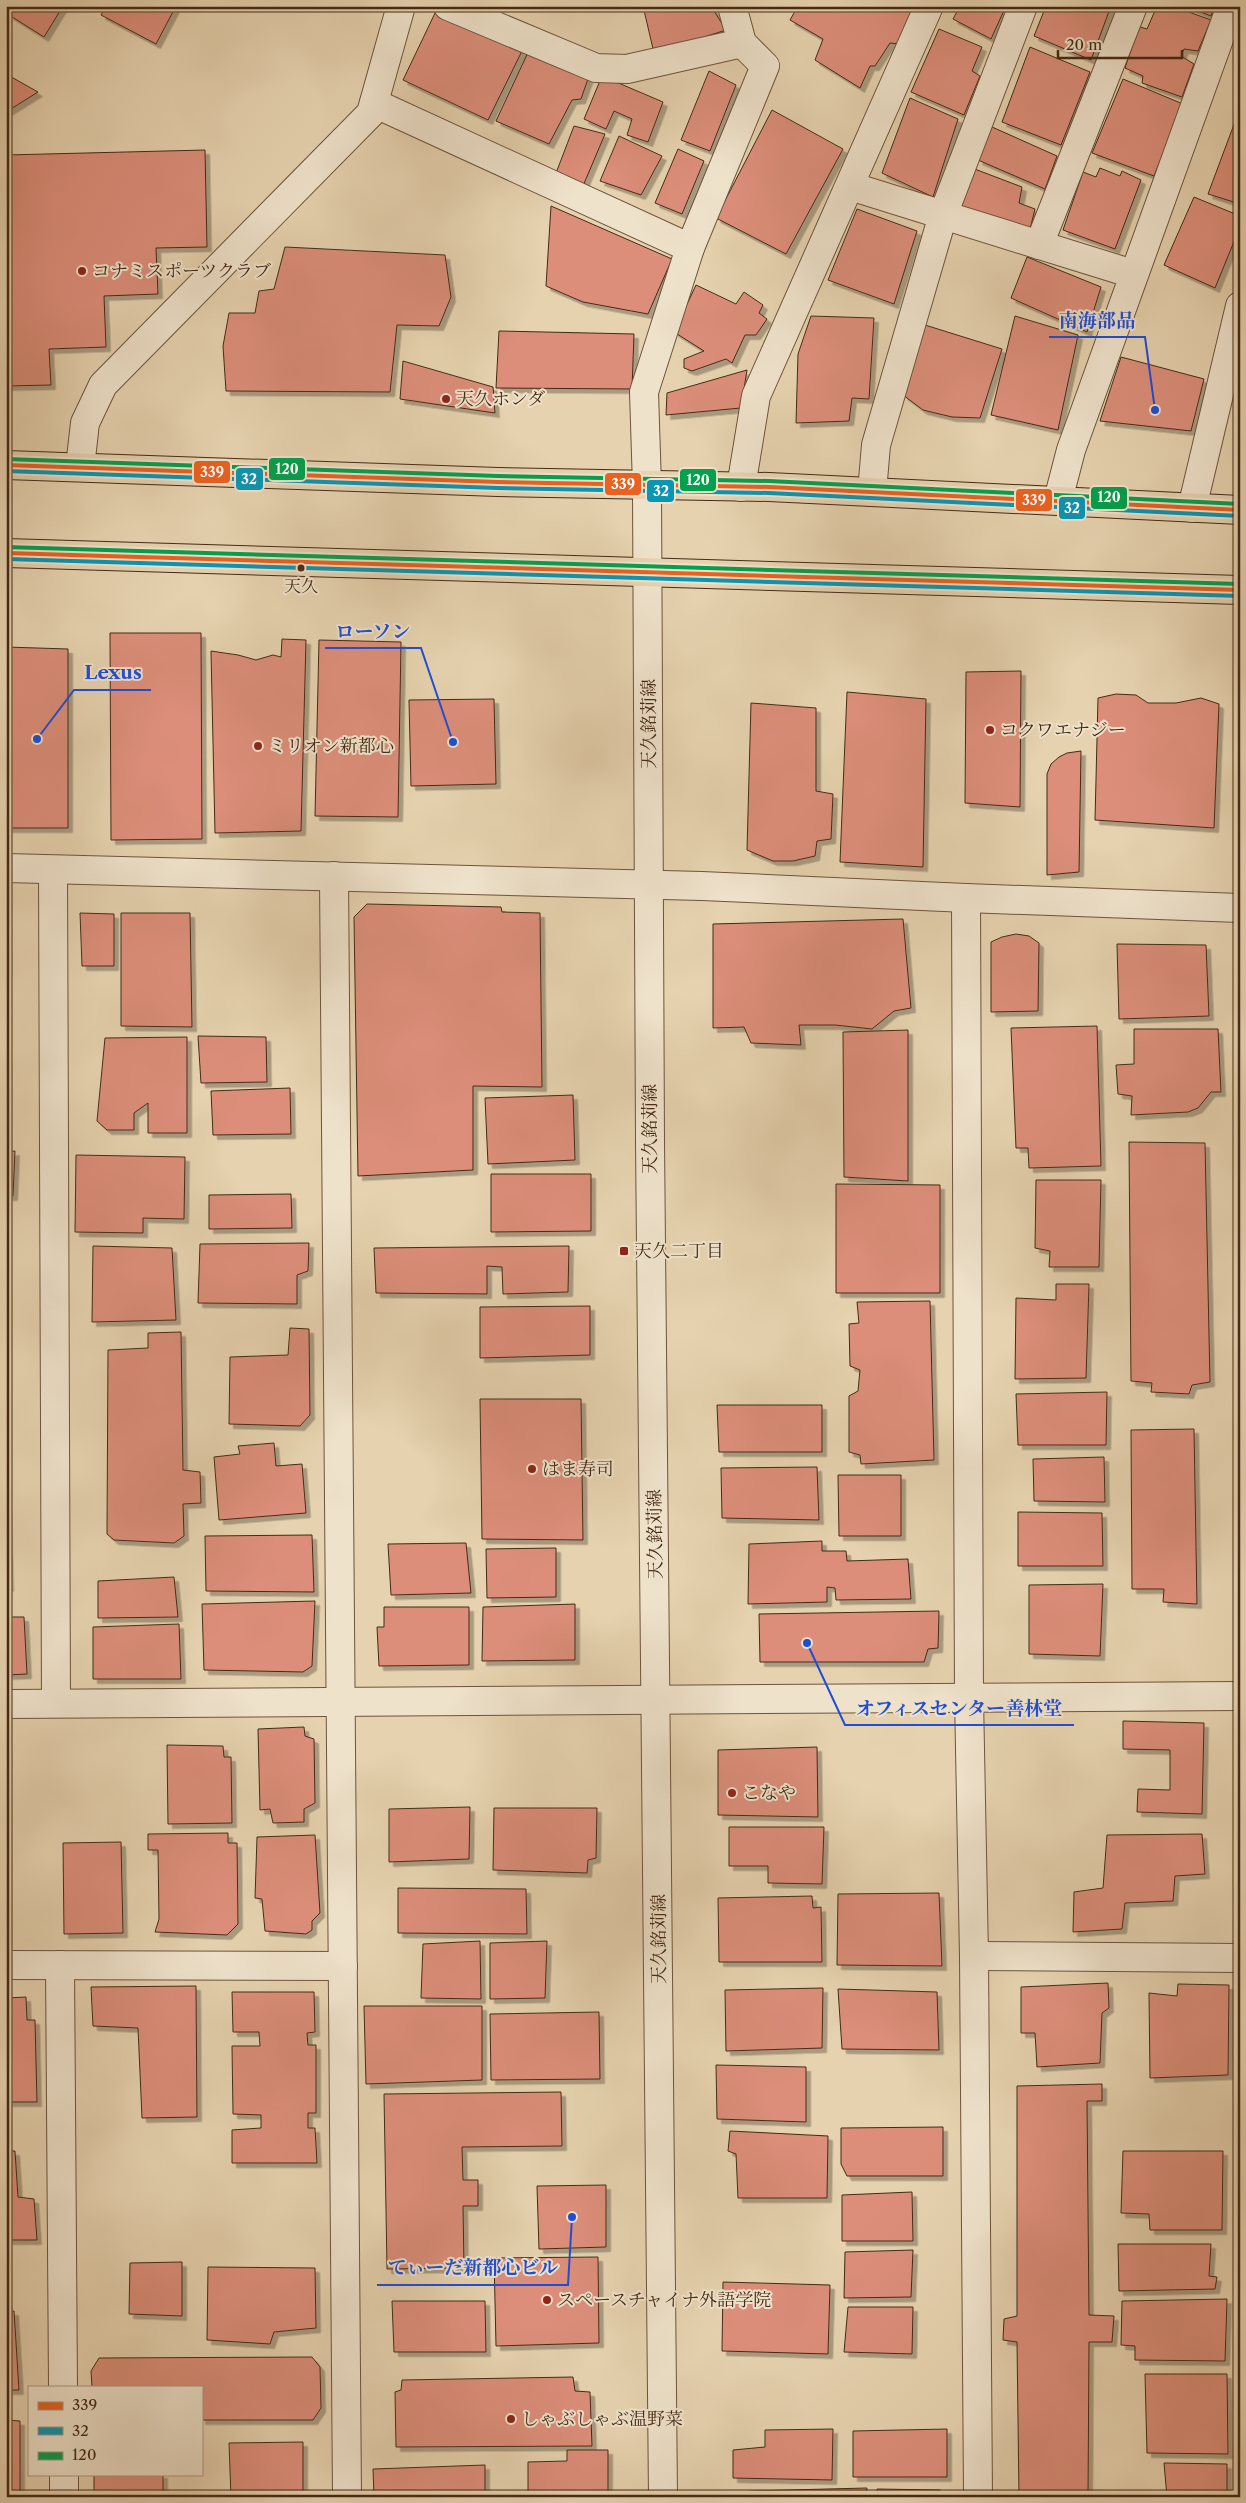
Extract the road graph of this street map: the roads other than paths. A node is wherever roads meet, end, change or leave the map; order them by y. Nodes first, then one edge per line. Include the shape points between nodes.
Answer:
1 (401, 6) edge
2 (448, 6) edge
3 (732, 6) edge
4 (930, 6) edge
5 (1023, 6) edge
6 (1133, 6) edge
7 (1230, 6) edge
8 (742, 43) junction
9 (374, 103) junction
10 (850, 186) junction
11 (943, 215) junction
12 (1039, 245) junction
13 (690, 248) junction
14 (1133, 274) junction
15 (1240, 306) edge
16 (6, 465) edge
17 (80, 467) junction
18 (647, 486) junction
19 (741, 487) junction
20 (872, 492) junction
21 (1058, 500) junction
22 (1192, 508) junction
23 (1240, 510) edge
24 (6, 553) edge
25 (648, 572) junction
26 (1240, 590) edge
27 (6, 868) edge
28 (53, 870) junction
29 (334, 876) junction
30 (649, 885) junction
31 (966, 898) junction
32 (1240, 908) edge
33 (969, 1696) junction
34 (1240, 1696) edge
35 (657, 1698) junction
36 (342, 1701) junction
37 (56, 1703) junction
38 (6, 1704) edge
39 (974, 1956) junction
40 (1240, 1958) edge
41 (6, 1964) edge
42 (60, 1965) junction
43 (343, 1966) junction
44 (63, 2386) edge
45 (64, 2476) edge
46 (64, 2497) edge
47 (347, 2497) edge
48 (663, 2497) edge
49 (978, 2497) edge

1 - 9 street
2 - 8 street via 596,68 627,69
3 - 8 street
4 - 10 street
5 - 11 street
6 - 12 street
7 - 14 street
8 - 13 street, 天久銘苅線 via 765,66
9 - 13 street
9 - 17 street via 371,113 103,385 85,423
10 - 11 street
10 - 19 street via 756,396
11 - 12 street
11 - 20 street via 876,445
12 - 14 street
13 - 18 street, 天久銘苅線 via 644,392
14 - 21 street via 1071,450
15 - 22 street
16 - 17 highway
17 - 18 highway
18 - 19 highway
18 - 25 street, 天久銘苅線
19 - 20 highway
20 - 21 highway
21 - 22 highway
22 - 23 highway
24 - 25 highway
25 - 26 highway
25 - 30 street, 天久銘苅線
27 - 28 street
28 - 29 street
28 - 37 street
29 - 30 street
29 - 36 street
30 - 31 street
30 - 35 street, 天久銘苅線
31 - 32 street
31 - 33 street
33 - 34 street
33 - 35 street
33 - 39 street
35 - 36 street
35 - 48 street, 天久銘苅線
36 - 37 street
36 - 43 street
37 - 38 street
39 - 40 street
39 - 49 street
41 - 42 street
42 - 43 street
42 - 44 street
43 - 47 street
45 - 46 street

